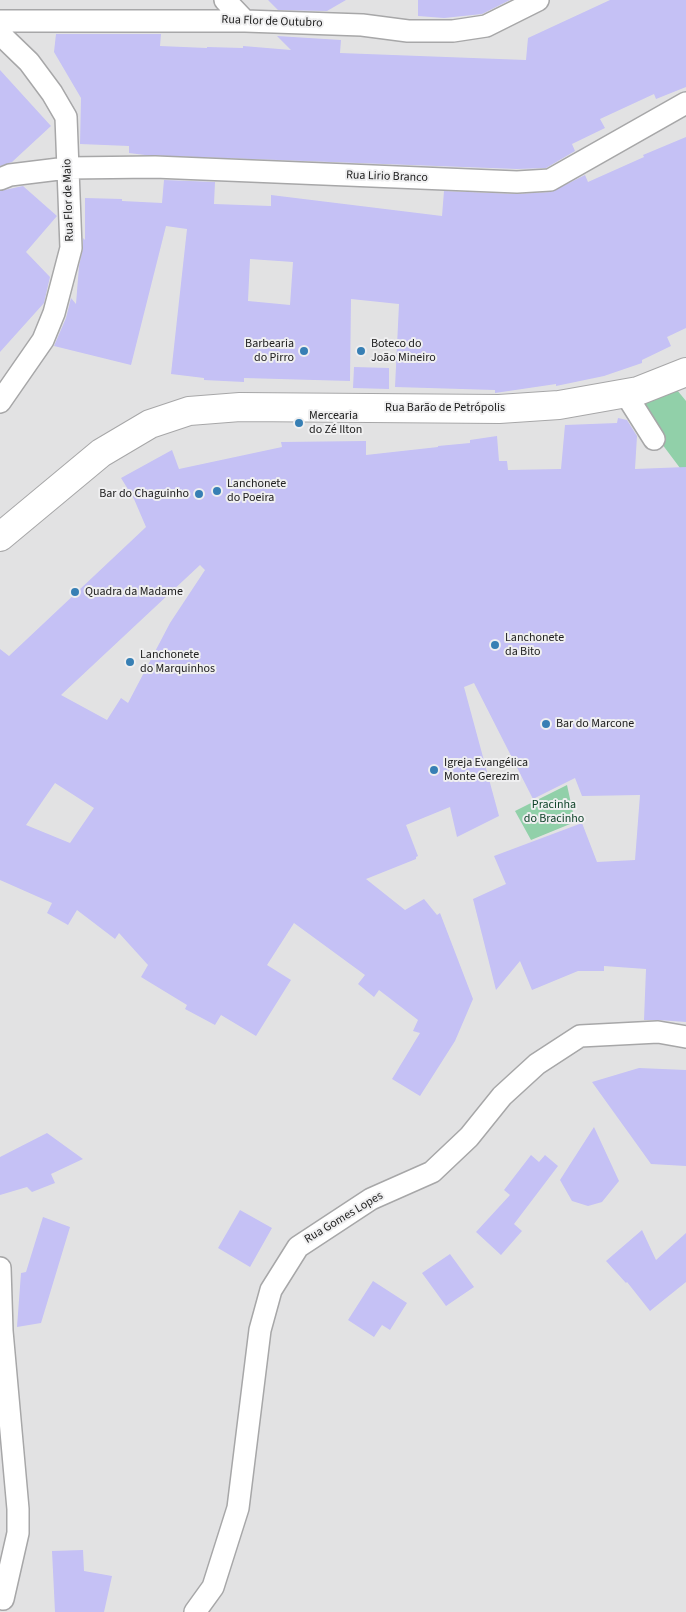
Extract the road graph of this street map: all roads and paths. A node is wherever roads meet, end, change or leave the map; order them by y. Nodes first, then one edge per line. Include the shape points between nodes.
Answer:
1 (225, 0) edge
2 (538, 0) edge
3 (0, 21) edge
4 (245, 21) junction
5 (0, 34) edge
6 (686, 103) edge
7 (67, 168) junction
8 (0, 179) edge
9 (686, 372) edge
10 (625, 393) junction
11 (0, 402) edge
12 (654, 439) dead end
13 (0, 537) edge
14 (686, 1037) edge
15 (0, 1268) edge
16 (1, 1602) edge
17 (195, 1612) edge

1 - 4 street
2 - 4 street, Rua Flor de Outubro via 486,26 453,31
3 - 4 street, Rua Flor de Outubro
5 - 7 street, Rua Flor de Maio via 29,62 66,117
6 - 7 street, Rua Lirio Branco via 550,180 498,182 155,167
7 - 8 street, Rua Lirio Branco
7 - 11 street, Rua Flor de Maio via 71,248 54,313 43,340
9 - 10 street, Rua Barão de Petrópolis
10 - 12 street
10 - 13 street, Rua Barão de Petrópolis via 559,406 499,409 240,407 189,411 150,424 101,453
14 - 17 street, Rua Gomes Lopes via 658,1032 580,1036 537,1064 502,1096 469,1137 432,1172 371,1199 298,1247 271,1290 260,1330 238,1508 213,1587
15 - 16 street via 2,1331 18,1509 18,1533

